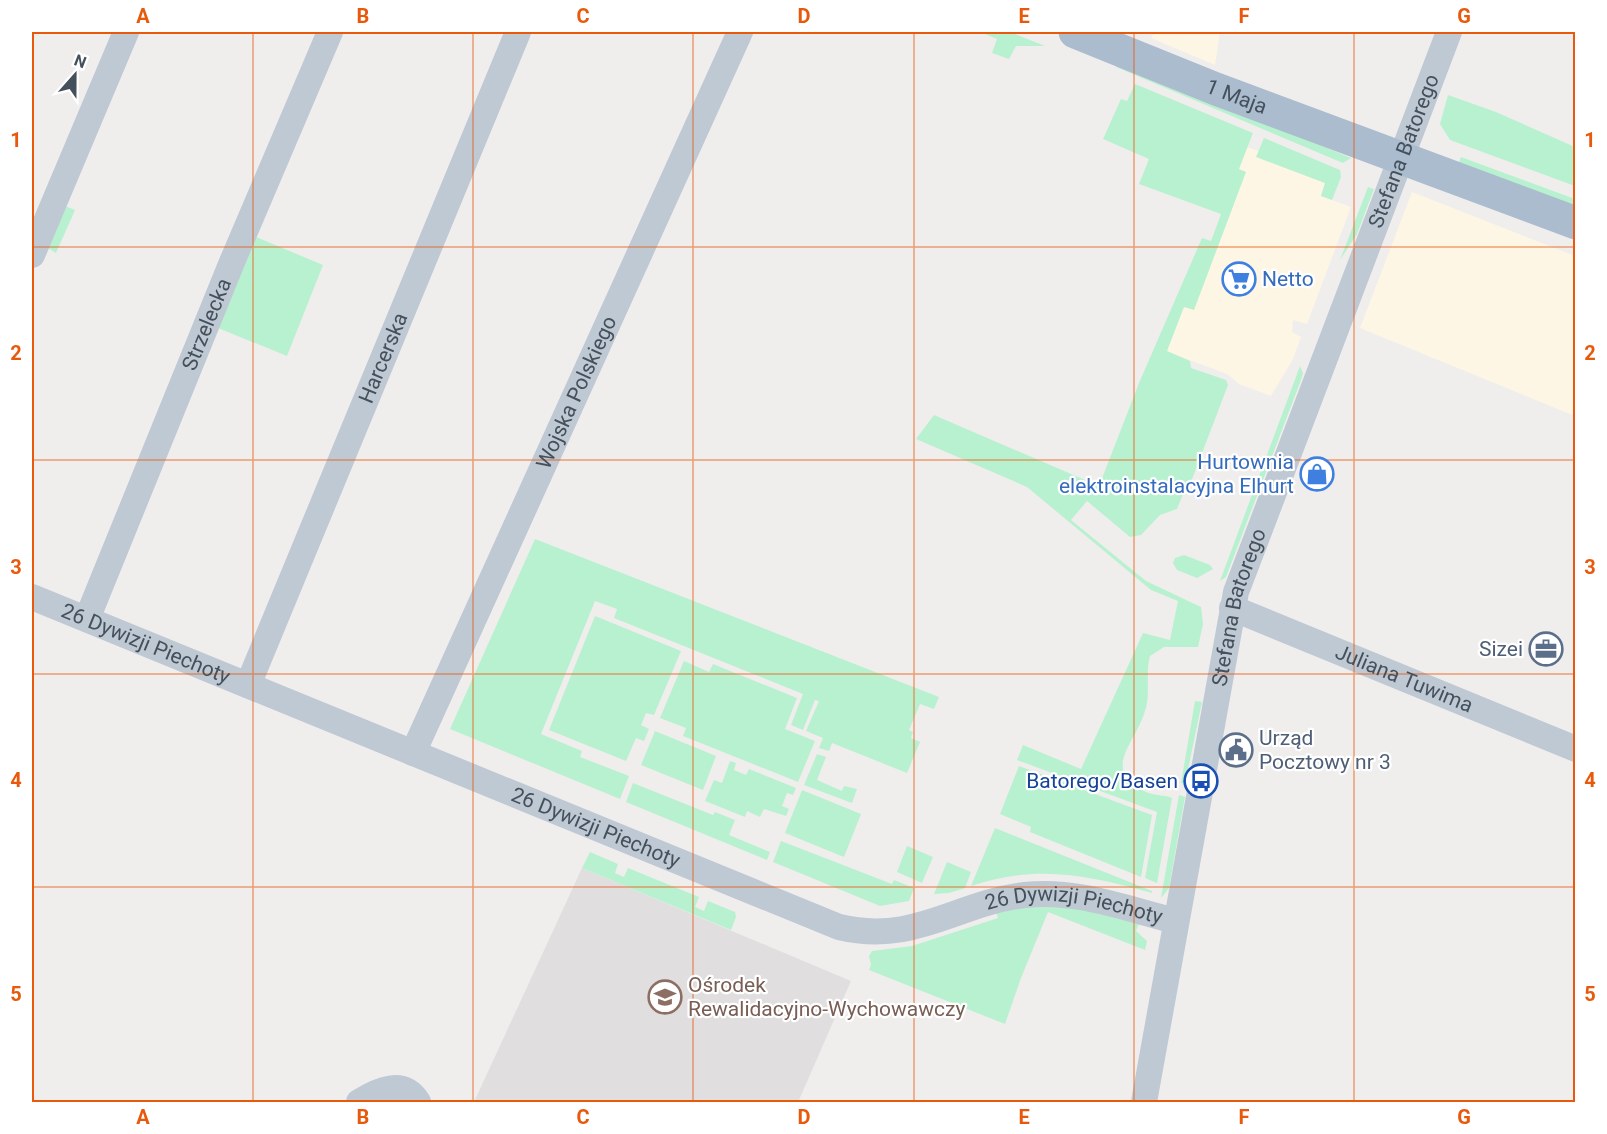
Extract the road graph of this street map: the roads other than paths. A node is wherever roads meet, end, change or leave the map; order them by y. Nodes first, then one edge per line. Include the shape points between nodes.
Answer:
1 (126, 32) edge
2 (330, 32) edge
3 (518, 32) edge
4 (740, 32) edge
5 (1075, 32) edge
6 (1449, 32) edge
7 (1400, 157) junction
8 (1575, 223) edge
9 (32, 255) edge
10 (32, 597) edge
11 (1232, 608) junction
12 (87, 619) junction
13 (248, 685) junction
14 (1575, 749) edge
15 (413, 753) junction
16 (1176, 921) junction
17 (359, 1102) edge
18 (418, 1102) edge
19 (1144, 1102) edge

1 - 9 street
2 - 12 street, Strzelecka
3 - 13 street, Harcerska
4 - 15 street, Wojska Polskiego
5 - 7 main road, 1 Maja
6 - 7 street, Stefana Batorego
7 - 8 main road, 1 Maja
7 - 11 street, Stefana Batorego via 1244,564
10 - 12 street, 26 Dywizji Piechoty
11 - 14 street, Juliana Tuwima
11 - 16 street, Stefana Batorego
12 - 13 street, 26 Dywizji Piechoty
13 - 15 street, 26 Dywizji Piechoty
15 - 16 street, 26 Dywizji Piechoty via 848,929 896,931 1005,898 1048,894 1085,898
16 - 19 street, Stefana Batorego
17 - 18 street via 391,1087 407,1090

